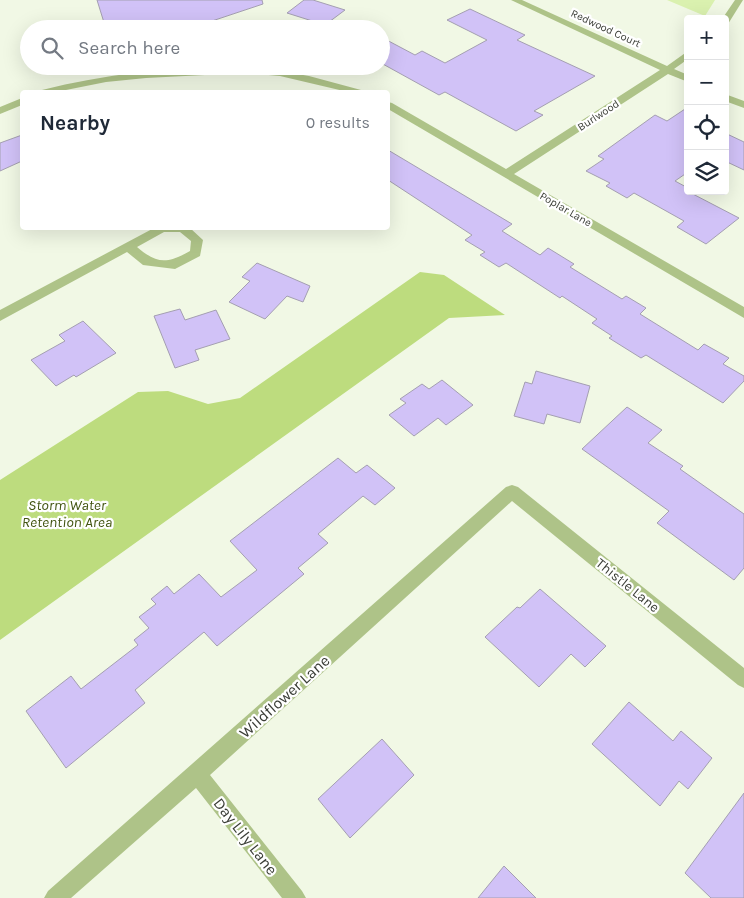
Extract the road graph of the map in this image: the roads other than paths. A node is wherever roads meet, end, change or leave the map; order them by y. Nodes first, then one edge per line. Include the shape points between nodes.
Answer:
1 (515, 0) edge
2 (739, 0) edge
3 (729, 16) edge
4 (684, 57) edge
5 (668, 70) junction
6 (135, 75) edge
7 (301, 75) edge
8 (684, 77) edge
9 (54, 90) edge
10 (351, 90) edge
11 (729, 98) edge
12 (20, 102) edge
13 (744, 105) edge
14 (390, 107) edge
15 (0, 111) edge
16 (506, 174) junction
17 (159, 230) edge
18 (185, 230) edge
19 (129, 247) junction
20 (744, 313) edge
21 (0, 316) edge
22 (512, 492) joint
23 (744, 679) edge
24 (197, 774) junction
25 (55, 898) edge
26 (295, 898) edge

1 - 5 street, Redwood Court
2 - 3 street
4 - 5 street, Burlwood
5 - 8 street, Redwood Court
5 - 16 street, Burlwood
6 - 9 street
7 - 10 street
11 - 13 street
12 - 15 street
14 - 16 street, Poplar Lane
16 - 20 street, Poplar Lane
17 - 19 street
18 - 19 street via 197,240 196,253 175,264 147,262
19 - 21 street
22 - 23 street, Thistle Lane
22 - 24 street, Wildflower Lane
24 - 25 street, Wildflower Lane
24 - 26 street, Day Lily Lane

